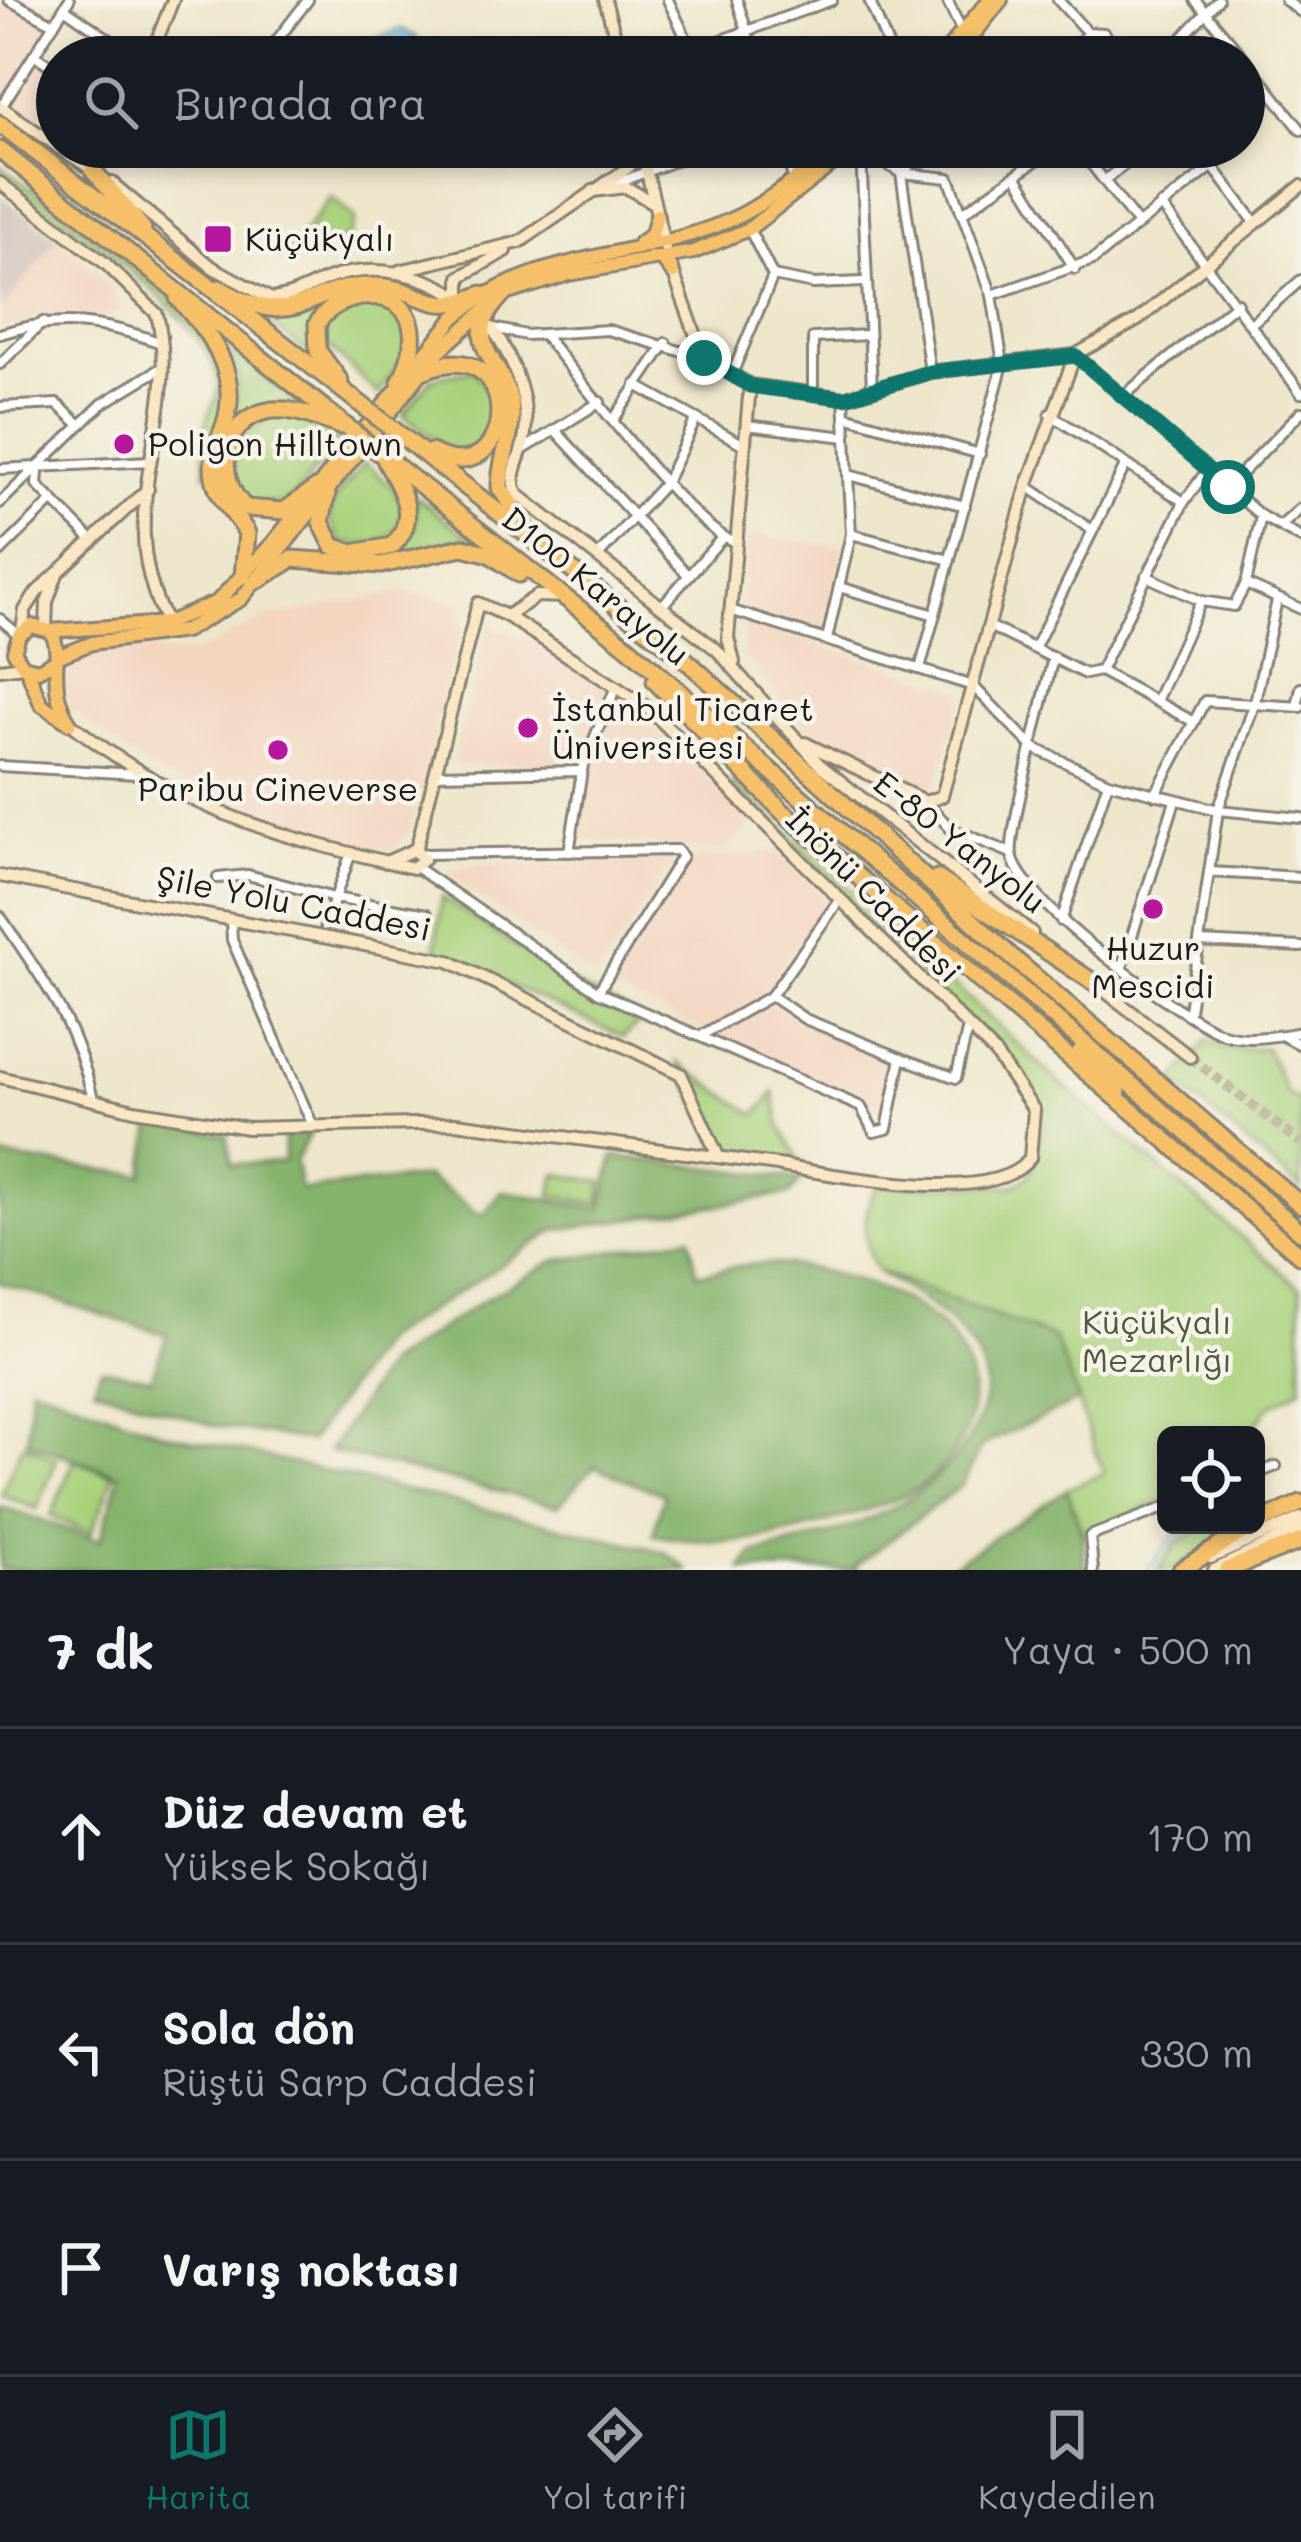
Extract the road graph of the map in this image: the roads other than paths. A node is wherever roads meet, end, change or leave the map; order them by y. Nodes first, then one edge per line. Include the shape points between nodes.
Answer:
1 (9, 0) edge
2 (308, 0) edge
3 (605, 0) edge
4 (668, 0) edge
5 (737, 0) edge
6 (832, 0) edge
7 (869, 0) edge
8 (947, 0) edge
9 (989, 0) edge
10 (1001, 0) edge
11 (1195, 0) edge
12 (1218, 0) edge
13 (1285, 0) edge
14 (172, 1) edge
15 (1066, 2) edge
16 (66, 4) edge
17 (1207, 12) junction
18 (1301, 12) edge
19 (54, 25) junction
20 (747, 31) junction
21 (1090, 32) junction
22 (47, 36) edge
23 (108, 36) edge
24 (158, 36) edge
25 (280, 36) edge
26 (615, 36) edge
27 (685, 36) edge
28 (733, 36) edge
29 (749, 36) edge
30 (884, 36) edge
31 (965, 36) edge
32 (967, 36) edge
33 (968, 36) edge
34 (1086, 36) edge
35 (1107, 36) edge
36 (1184, 36) edge
37 (1226, 36) edge
38 (36, 52) edge
39 (34, 55) joint
40 (1265, 85) edge
41 (0, 106) edge
42 (0, 124) edge
43 (1301, 130) edge
44 (36, 132) edge
45 (0, 150) edge
46 (36, 152) edge
47 (56, 168) edge
48 (90, 168) edge
49 (626, 168) edge
50 (645, 168) edge
51 (661, 168) edge
52 (790, 168) edge
53 (809, 168) edge
54 (830, 168) edge
55 (858, 168) edge
56 (892, 168) edge
57 (907, 168) edge
58 (1026, 168) edge
59 (1095, 168) edge
60 (1120, 168) edge
61 (1210, 168) edge
62 (1215, 168) edge
63 (93, 170) junction
64 (901, 173) junction
65 (647, 174) junction
66 (1016, 175) junction
67 (794, 179) junction
68 (1105, 180) junction
69 (0, 183) edge
70 (1300, 190) edge
71 (590, 192) junction
72 (1162, 205) junction
73 (656, 210) junction
74 (964, 212) junction
75 (1254, 220) junction
76 (1137, 223) junction
77 (749, 229) junction
78 (520, 242) junction
79 (665, 247) junction
80 (629, 249) junction
81 (165, 254) junction
82 (644, 257) junction
83 (1203, 262) junction
84 (148, 265) junction
85 (179, 265) junction
86 (1075, 269) junction
87 (395, 272) junction
88 (674, 273) junction
89 (773, 277) junction
90 (1301, 280) edge
91 (864, 282) junction
92 (482, 294) junction
93 (502, 295) junction
94 (992, 295) junction
95 (1237, 304) junction
96 (44, 321) junction
97 (1251, 324) junction
98 (492, 328) joint
99 (0, 334) edge
100 (542, 334) junction
101 (526, 335) junction
102 (868, 335) junction
103 (161, 343) junction
104 (666, 343) junction
105 (509, 352) junction
106 (1076, 356) junction
107 (704, 358) junction
108 (0, 364) edge
109 (1003, 364) junction
110 (160, 368) junction
111 (425, 370) junction
112 (1301, 370) edge
113 (733, 372) junction
114 (930, 372) junction
115 (1289, 381) junction
116 (400, 382) junction
117 (636, 385) junction
118 (750, 386) junction
119 (872, 388) junction
120 (1301, 393) edge
121 (813, 394) junction
122 (1121, 397) junction
123 (844, 398) junction
124 (600, 403) junction
125 (362, 405) junction
126 (0, 407) edge
127 (1301, 412) edge
128 (1049, 413) junction
129 (845, 416) junction
130 (614, 419) junction
131 (696, 419) junction
132 (79, 424) junction
133 (746, 425) junction
134 (351, 430) junction
135 (555, 430) junction
136 (403, 437) junction
137 (846, 437) junction
138 (744, 445) junction
139 (522, 449) junction
140 (381, 454) junction
141 (980, 454) junction
142 (150, 461) junction
143 (1126, 464) junction
144 (40, 466) junction
145 (0, 469) edge
146 (1208, 470) junction
147 (849, 475) junction
148 (667, 482) junction
149 (1027, 486) junction
150 (1228, 487) junction
151 (148, 489) junction
152 (322, 491) junction
153 (53, 500) junction
154 (1184, 502) junction
155 (0, 503) edge
156 (965, 506) junction
157 (1301, 508) edge
158 (122, 510) junction
159 (1261, 516) junction
160 (632, 519) junction
161 (142, 523) junction
162 (1281, 526) junction
163 (1091, 530) junction
164 (850, 534) junction
165 (90, 538) junction
166 (1301, 538) edge
167 (728, 540) junction
168 (0, 552) edge
169 (597, 557) junction
170 (950, 560) junction
171 (61, 568) junction
172 (688, 575) junction
173 (1146, 576) junction
174 (250, 578) junction
175 (1246, 584) junction
176 (838, 586) junction
177 (592, 587) junction
178 (564, 597) junction
179 (1277, 600) junction
180 (1201, 601) junction
181 (662, 607) junction
182 (1301, 608) edge
183 (730, 610) junction
184 (935, 615) junction
185 (507, 616) junction
186 (0, 619) edge
187 (166, 623) junction
188 (989, 626) junction
189 (48, 630) junction
190 (19, 636) junction
191 (728, 638) junction
192 (827, 639) junction
193 (626, 646) junction
194 (1035, 647) junction
195 (0, 650) edge
196 (716, 650) junction
197 (1053, 657) junction
198 (55, 660) junction
199 (25, 667) junction
200 (737, 668) junction
201 (0, 669) edge
202 (920, 669) junction
203 (1100, 671) junction
204 (618, 684) junction
205 (973, 686) junction
206 (1301, 688) edge
207 (1157, 700) junction
208 (1255, 702) junction
209 (1299, 706) edge
210 (1194, 722) junction
211 (70, 723) junction
212 (788, 732) junction
213 (1034, 748) junction
214 (851, 765) junction
215 (0, 766) edge
216 (582, 771) junction
217 (136, 774) junction
218 (435, 774) junction
219 (1108, 782) junction
220 (1155, 796) junction
221 (1175, 801) junction
222 (926, 802) junction
223 (866, 803) junction
224 (1218, 810) junction
225 (1301, 818) edge
226 (880, 837) junction
227 (569, 852) junction
228 (1011, 854) junction
229 (350, 856) junction
230 (414, 859) junction
231 (1209, 872) junction
232 (0, 876) edge
233 (1301, 877) edge
234 (218, 878) dead end
235 (334, 898) junction
236 (840, 898) junction
237 (427, 914) dead end
238 (0, 916) edge
239 (231, 920) junction
240 (1061, 921) junction
241 (325, 926) dead end
242 (1200, 942) junction
243 (1301, 947) edge
244 (1123, 967) junction
245 (1099, 986) junction
246 (1020, 990) junction
247 (598, 992) junction
248 (771, 996) junction
249 (1189, 1011) junction
250 (968, 1027) junction
251 (1301, 1032) edge
252 (699, 1036) junction
253 (1281, 1036) junction
254 (1301, 1045) edge
255 (1190, 1057) tunnel mouth
256 (902, 1058) junction
257 (0, 1077) edge
258 (94, 1100) junction
259 (313, 1126) junction
260 (718, 1156) junction
261 (1191, 1162) junction
262 (1301, 1205) edge
263 (1301, 1232) edge
264 (1301, 1256) edge
265 (1276, 1466) dead end
266 (1265, 1470) edge
267 (1301, 1503) edge
268 (1157, 1511) edge
269 (1301, 1518) edge
270 (1265, 1519) edge
271 (1301, 1528) edge
272 (1240, 1534) edge
273 (1301, 1541) edge
274 (1094, 1570) edge
275 (1184, 1570) edge
276 (1214, 1570) edge
277 (1227, 1570) edge

1 - 19 street
2 - 25 street
3 - 26 street
4 - 27 street
5 - 20 street
6 - 20 street
7 - 30 street
8 - 31 street
9 - 32 main road
10 - 33 main road
11 - 17 street
12 - 17 street
13 - 18 street
14 - 24 street
15 - 21 street
16 - 19 street
16 - 23 street
17 - 36 street
17 - 37 street
19 - 22 street
20 - 28 street
20 - 29 street
21 - 34 street
21 - 35 street
38 - 39 street
39 - 41 street
40 - 43 street
41 - 44 street
42 - 46 highway, D100 Karayolu
45 - 84 highway, D100 Karayolu
47 - 81 highway, D100 Karayolu
48 - 63 street
49 - 71 street
50 - 65 street
51 - 65 street
52 - 67 street
53 - 67 main road
54 - 77 main road
55 - 91 street
56 - 64 street
57 - 64 street
58 - 66 street
59 - 68 street
60 - 68 street
61 - 72 street
62 - 75 street
63 - 81 highway
63 - 87 street via 260,296 283,298 336,275
64 - 74 street via 950,178
64 - 114 street
65 - 71 street
65 - 73 street
66 - 74 street
66 - 86 street
67 - 79 main road via 730,220
68 - 76 street
69 - 103 street via 144,299 158,314
70 - 75 street
71 - 73 street via 626,187
71 - 78 street
72 - 76 street
72 - 83 street
73 - 79 street
73 - 80 main road via 652,234
74 - 94 street
75 - 83 street
76 - 86 street
77 - 79 main road via 694,252
77 - 89 street
78 - 87 street
78 - 87 street via 467,270 460,298
79 - 80 main road
79 - 82 main road
79 - 88 street
80 - 92 main road via 518,275
81 - 85 highway, D100 Karayolu
82 - 88 main road via 662,259
82 - 93 main road
83 - 95 street
83 - 106 street via 1138,320
84 - 134 highway, D100 Karayolu
84 - 174 highway via 226,367 228,410 213,477 248,533
85 - 92 highway via 274,311 376,286 442,307
85 - 125 highway, D100 Karayolu
86 - 94 street
88 - 107 street
89 - 91 street
89 - 113 street
90 - 97 street
91 - 102 street
92 - 116 main road
93 - 111 main road
93 - 177 highway via 484,313 480,332 510,399 500,488 520,519
94 - 109 street
95 - 97 street
95 - 122 street
96 - 99 street
96 - 103 street via 104,323
96 - 108 street
97 - 115 street
98 - 101 street
98 - 105 street
100 - 101 street
100 - 104 street via 608,331
100 - 124 street
101 - 105 street
102 - 119 street
102 - 121 street via 813,338
103 - 110 street
104 - 107 street
104 - 117 street
105 - 139 street via 522,403
106 - 109 street
106 - 122 street
106 - 128 street
107 - 113 street
109 - 114 street
109 - 141 street
110 - 132 street
110 - 142 street
111 - 136 highway via 457,361 486,376 499,400 495,435 484,450 456,462
111 - 152 main road
112 - 115 street
113 - 118 street
114 - 119 street
115 - 120 street
116 - 125 highway via 417,340 409,313 382,300 335,305 321,317 315,343
116 - 152 main road
117 - 130 street
117 - 131 street
118 - 121 street
118 - 133 street
119 - 123 street
121 - 123 street
122 - 146 street
123 - 129 street
124 - 130 street
124 - 135 street
125 - 136 highway, D100 Karayolu, bridge
126 - 132 street via 57,404
127 - 150 street
128 - 143 street
128 - 149 street
129 - 137 street
129 - 141 street
130 - 148 street
131 - 138 street
131 - 148 street
132 - 144 street
133 - 137 street
133 - 138 street
134 - 140 highway, D100 Karayolu, bridge
134 - 152 highway via 274,410 251,417 233,436 226,475 246,508 284,511
135 - 139 street
135 - 160 street
136 - 177 highway, D100 Karayolu
137 - 147 street
138 - 167 street
139 - 169 street, E-80 Yanyolu via 517,494
140 - 152 highway via 408,510 392,546 366,553 333,546 321,522
140 - 178 highway, D100 Karayolu
141 - 156 street
142 - 144 street
142 - 151 street
143 - 154 street
143 - 163 street
144 - 145 street
144 - 153 street via 38,484
144 - 155 street
146 - 150 street
146 - 154 street
147 - 156 street
147 - 164 street
148 - 160 street
148 - 167 street
149 - 163 street
149 - 188 street
150 - 159 street
151 - 158 street
151 - 161 street
152 - 174 main road
153 - 165 street
153 - 168 street
154 - 173 street
156 - 170 street
157 - 162 street
158 - 161 street
158 - 165 street
159 - 162 street
159 - 175 street
160 - 169 street
160 - 172 street
161 - 187 street via 143,563
162 - 166 street
163 - 194 street
164 - 170 street
164 - 176 street
165 - 171 street
167 - 172 street
167 - 183 street
169 - 181 street, E-80 Yanyolu
170 - 184 street
171 - 189 street via 47,602
171 - 190 street via 28,604
172 - 181 street
173 - 180 street
173 - 203 street
174 - 178 highway via 292,560 381,565 463,547
174 - 187 main road
174 - 198 main road via 215,618 185,631 92,643
175 - 179 street
175 - 180 street via 1234,605
176 - 184 street
176 - 192 street
177 - 226 highway, D100 Karayolu
178 - 185 street via 537,596
178 - 193 highway, D100 Karayolu
179 - 182 street
179 - 208 street
180 - 207 street
181 - 196 street, E-80 Yanyolu
183 - 191 street
183 - 192 street
184 - 202 street
185 - 204 street, İnönü Caddesi
185 - 218 street, İnönü Caddesi via 478,603
186 - 190 street
187 - 189 main road
188 - 194 street
188 - 205 street
189 - 190 main road
189 - 198 main road via 58,645
190 - 195 street
190 - 199 main road
191 - 196 street
191 - 200 street
192 - 202 street
193 - 246 highway, D100 Karayolu
193 - 261 highway via 782,811
194 - 197 street
196 - 200 street, E-80 Yanyolu
197 - 203 street via 1085,674
197 - 213 street
198 - 199 main road via 44,669
198 - 211 main road via 55,697
199 - 201 street
199 - 211 main road via 41,704
200 - 212 street, E-80 Yanyolu
202 - 205 street
203 - 207 street
204 - 216 street
204 - 236 street, İnönü Caddesi
205 - 213 street
205 - 222 street via 944,791
206 - 209 street
207 - 210 street
208 - 209 street
208 - 210 street via 1205,701
208 - 224 street
210 - 220 street
211 - 217 street
212 - 214 street
212 - 223 street, E-80 Yanyolu
213 - 219 street
213 - 228 street
214 - 222 street
214 - 223 street via 843,772
215 - 217 street
216 - 218 street
216 - 227 street
217 - 229 street via 251,826
218 - 230 street
219 - 220 street
219 - 240 street
220 - 221 street
221 - 224 street
221 - 244 street
222 - 228 street via 950,828
223 - 245 street, E-80 Yanyolu
224 - 225 street
224 - 231 street
226 - 245 highway
226 - 262 highway, D100 Karayolu
227 - 230 street
227 - 247 street via 682,856
228 - 240 street via 1028,890
229 - 230 street
229 - 235 street
230 - 247 street
231 - 233 street
231 - 242 street
232 - 239 street, Şile Yolu Caddesi
234 - 235 street via 248,874
235 - 237 street
235 - 241 street
236 - 248 street
236 - 250 street, İnönü Caddesi
238 - 258 street via 82,1046
239 - 259 street via 232,940
239 - 260 street, Şile Yolu Caddesi via 423,953 469,970 681,1074
240 - 244 street
242 - 243 street
242 - 249 street
244 - 249 street
245 - 255 street, E-80 Yanyolu
246 - 261 highway
246 - 263 highway, D100 Karayolu
247 - 252 street
248 - 252 street
248 - 256 street via 805,1019
249 - 253 street via 1221,1034
250 - 256 street via 956,1078
250 - 260 street, İnönü Caddesi via 1016,1076 1034,1110 1035,1138 1022,1169 985,1180 862,1181
251 - 253 street
252 - 256 street via 861,1107 882,1133
253 - 254 street
257 - 258 street
258 - 259 street via 248,1128
259 - 260 street via 456,1123
261 - 264 highway
265 - 266 street
267 - 270 highway
268 - 274 street via 1090,1536
269 - 275 street
271 - 276 street
272 - 275 highway
273 - 277 highway

